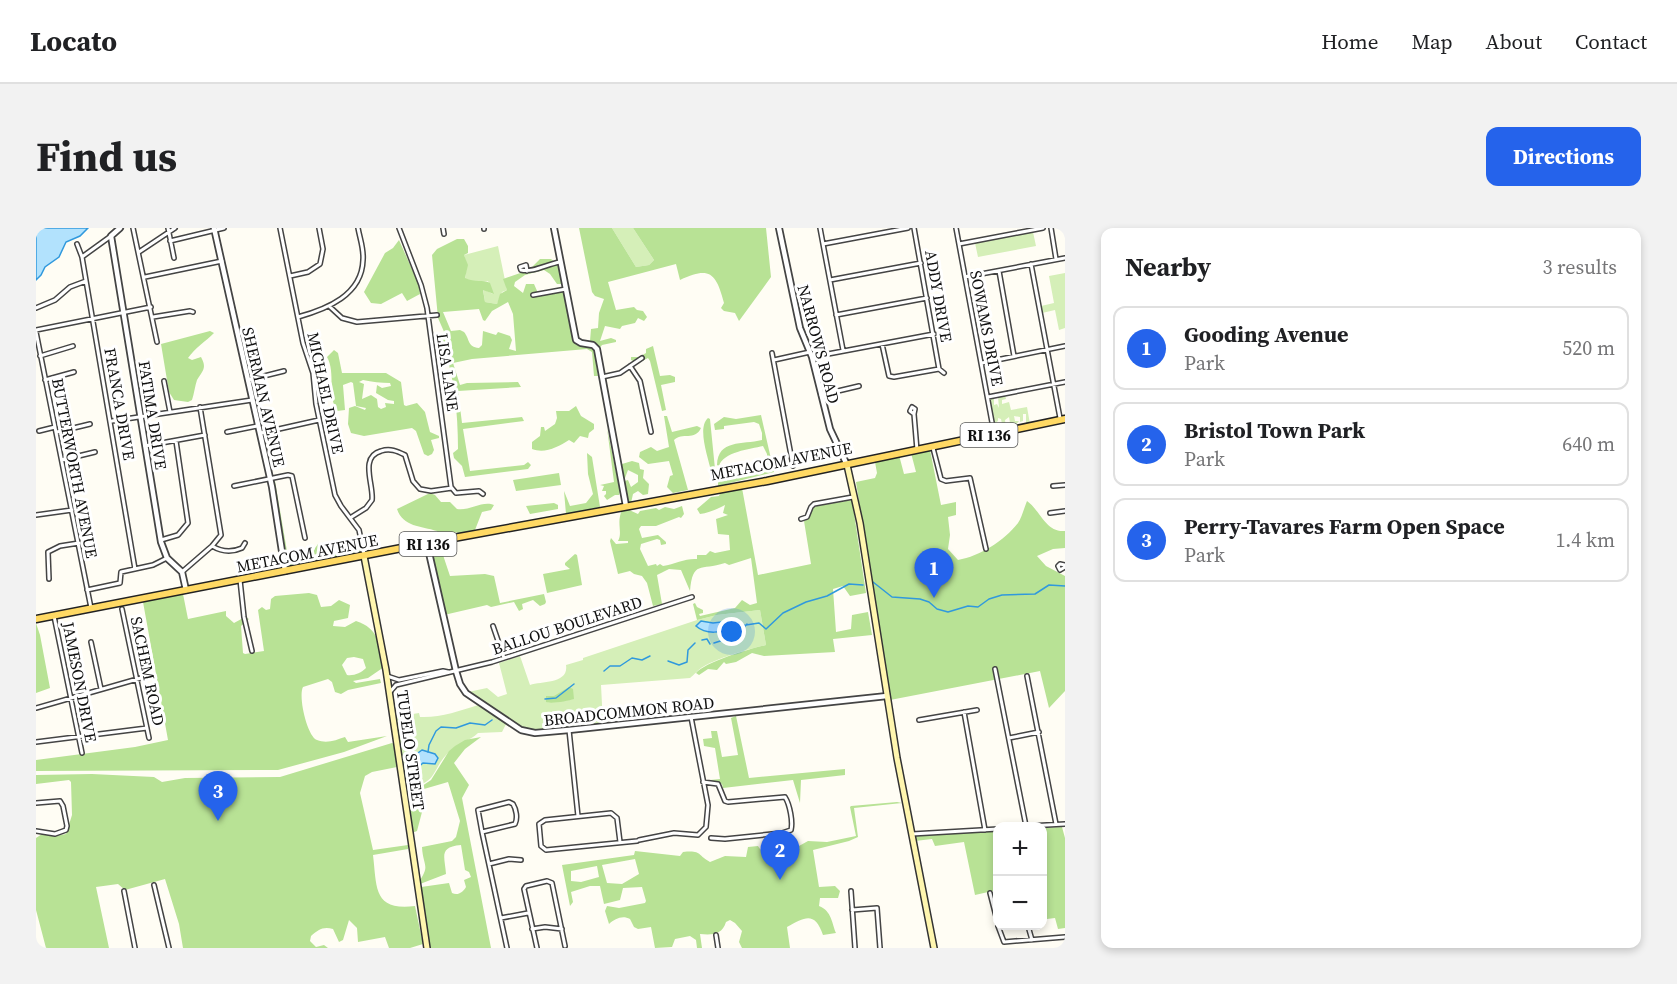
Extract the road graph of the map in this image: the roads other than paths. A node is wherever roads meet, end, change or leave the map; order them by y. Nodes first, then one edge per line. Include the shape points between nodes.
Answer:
1 (120, 228) edge
2 (134, 228) edge
3 (175, 228) edge
4 (224, 228) edge
5 (280, 228) edge
6 (319, 228) edge
7 (358, 228) edge
8 (399, 228) edge
9 (443, 228) edge
10 (554, 228) edge
11 (779, 228) edge
12 (820, 228) edge
13 (908, 228) edge
14 (914, 228) edge
15 (956, 228) edge
16 (1043, 228) edge
17 (1051, 228) edge
18 (214, 229) edge
19 (168, 230) edge
20 (444, 234) dead end
21 (111, 236) junction
22 (170, 241) junction
23 (77, 244) dead end
24 (823, 244) junction
25 (959, 244) junction
26 (139, 252) junction
27 (82, 257) junction
28 (174, 258) dead end
29 (1065, 258) edge
30 (1056, 260) junction
31 (222, 261) junction
32 (560, 262) junction
33 (921, 263) junction
34 (1031, 264) junction
35 (527, 271) dead end
36 (999, 271) junction
37 (290, 276) junction
38 (145, 277) junction
39 (965, 277) junction
40 (830, 280) junction
41 (86, 281) junction
42 (566, 289) junction
43 (533, 295) dead end
44 (927, 298) junction
45 (329, 306) junction
46 (151, 307) junction
47 (36, 308) edge
48 (123, 312) junction
49 (193, 312) dead end
50 (437, 315) dead end
51 (836, 315) junction
52 (93, 317) junction
53 (153, 317) junction
54 (298, 317) junction
55 (429, 317) junction
56 (36, 331) edge
57 (934, 334) junction
58 (37, 341) edge
59 (158, 342) dead end
60 (882, 344) junction
61 (73, 346) dead end
62 (1065, 346) edge
63 (843, 350) junction
64 (1047, 350) junction
65 (772, 353) dead end
66 (811, 354) junction
67 (40, 356) junction
68 (1014, 356) junction
69 (642, 357) dead end
70 (774, 360) junction
71 (982, 363) junction
72 (630, 366) junction
73 (939, 369) junction
74 (284, 371) dead end
75 (74, 372) dead end
76 (944, 373) dead end
77 (602, 377) junction
78 (45, 380) junction
79 (248, 380) junction
80 (164, 381) dead end
81 (1065, 382) edge
82 (1053, 384) junction
83 (860, 386) dead end
84 (821, 395) junction
85 (988, 397) junction
86 (252, 400) junction
87 (200, 407) junction
88 (170, 412) junction
89 (914, 414) dead end
90 (141, 417) junction
91 (320, 420) junction
92 (1063, 420) edge
93 (111, 421) junction
94 (90, 424) dead end
95 (257, 426) junction
96 (55, 427) junction
97 (39, 432) dead end
98 (57, 432) junction
99 (227, 432) dead end
100 (651, 432) dead end
101 (994, 433) junction
102 (259, 434) junction
103 (205, 435) junction
104 (176, 441) junction
105 (146, 446) junction
106 (932, 446) junction
107 (915, 450) junction
108 (95, 452) dead end
109 (62, 460) junction
110 (847, 463) junction
111 (793, 466) dead end
112 (270, 479) junction
113 (1065, 485) edge
114 (234, 486) dead end
115 (1053, 486) dead end
116 (452, 488) junction
117 (483, 494) dead end
118 (855, 497) junction
119 (626, 506) junction
120 (72, 510) junction
121 (1065, 511) edge
122 (1050, 513) dead end
123 (36, 515) edge
124 (350, 518) junction
125 (801, 519) dead end
126 (304, 538) dead end
127 (161, 540) junction
128 (79, 543) junction
129 (245, 543) dead end
130 (427, 544) junction
131 (212, 546) junction
132 (986, 549) dead end
133 (364, 556) junction
134 (167, 558) junction
135 (135, 569) junction
136 (285, 571) junction
137 (182, 572) junction
138 (49, 579) dead end
139 (240, 580) junction
140 (87, 590) junction
141 (186, 590) junction
142 (692, 597) dead end
143 (91, 608) junction
144 (122, 609) dead end
145 (54, 616) junction
146 (36, 619) edge
147 (493, 626) dead end
148 (91, 642) dead end
149 (252, 651) dead end
150 (504, 658) junction
151 (995, 669) dead end
152 (456, 671) junction
153 (448, 672) junction
154 (148, 676) dead end
155 (387, 676) junction
156 (1026, 676) dead end
157 (137, 680) junction
158 (101, 689) junction
159 (390, 692) junction
160 (887, 696) junction
161 (70, 699) junction
162 (36, 708) edge
163 (977, 710) dead end
164 (964, 712) junction
165 (691, 717) junction
166 (919, 720) dead end
167 (147, 728) junction
168 (568, 730) junction
169 (1039, 732) junction
170 (78, 736) junction
171 (149, 738) dead end
172 (1009, 738) junction
173 (36, 742) edge
174 (82, 753) dead end
175 (704, 782) junction
176 (36, 803) edge
177 (578, 816) junction
178 (1026, 822) edge
179 (1056, 824) junction
180 (1065, 824) edge
181 (1047, 825) edge
182 (993, 829) edge
183 (985, 830) junction
184 (36, 831) edge
185 (482, 832) junction
186 (912, 834) junction
187 (711, 838) dead end
188 (620, 842) junction
189 (521, 860) dead end
190 (489, 864) junction
191 (154, 885) dead end
192 (124, 891) dead end
193 (851, 891) dead end
194 (990, 893) dead end
195 (993, 905) edge
196 (852, 910) junction
197 (529, 913) junction
198 (501, 918) junction
199 (532, 929) junction
200 (562, 929) junction
201 (999, 930) edge
202 (1029, 930) edge
203 (716, 935) dead end
204 (1065, 937) edge
205 (1032, 940) junction
206 (1020, 941) junction
207 (565, 946) dead end
208 (135, 948) edge
209 (169, 948) edge
210 (427, 948) edge
211 (507, 948) edge
212 (537, 948) edge
213 (718, 948) edge
214 (855, 948) edge
215 (880, 948) edge
216 (934, 948) edge
217 (1021, 948) edge

1 - 21 street
2 - 26 street
3 - 19 street
4 - 18 street
5 - 37 street, MICHAEL DRIVE
6 - 37 street via 323,249 320,264
7 - 45 street via 363,259 360,276 350,292
8 - 55 street, LISA LANE
9 - 20 street
10 - 32 street
11 - 66 street, NARROWS ROAD via 797,319
12 - 24 street
13 - 24 street
14 - 33 street, ADDY DRIVE
15 - 25 street, SOWAMS DRIVE
16 - 25 street
17 - 30 street
18 - 22 street
18 - 31 street, SHERMAN AVENUE
19 - 22 street
19 - 26 street
21 - 27 street
21 - 48 street, FATIMA DRIVE
22 - 28 street
23 - 27 street, FRANCA DRIVE
24 - 40 street
25 - 39 street, SOWAMS DRIVE
26 - 38 street
27 - 41 street, FRANCA DRIVE
29 - 30 street
30 - 34 street
31 - 38 street
31 - 79 street, SHERMAN AVENUE
32 - 35 street
32 - 42 street
33 - 40 street
33 - 44 street, ADDY DRIVE
34 - 36 street
34 - 64 street
36 - 39 street
36 - 68 street
37 - 54 street, MICHAEL DRIVE
38 - 46 street
39 - 71 street, SOWAMS DRIVE
40 - 51 street
41 - 47 street
41 - 52 street, FRANCA DRIVE
42 - 43 street
42 - 77 street via 576,340 596,348
44 - 51 street
44 - 57 street, ADDY DRIVE
45 - 54 street
45 - 55 street via 353,322
46 - 48 street
46 - 53 street
48 - 52 street
48 - 90 street, FATIMA DRIVE
49 - 53 street
50 - 55 street
51 - 63 street
52 - 56 street
52 - 93 street, FRANCA DRIVE
53 - 59 street
54 - 91 street, MICHAEL DRIVE
55 - 116 street, LISA LANE
56 - 58 street, BUTTERWORTH AVENUE
57 - 60 street
57 - 73 street, ADDY DRIVE
58 - 67 street, BUTTERWORTH AVENUE
60 - 63 street
60 - 73 street via 889,376
61 - 67 street
62 - 64 street
63 - 66 street
64 - 68 street
64 - 82 street
65 - 70 street
66 - 70 street
66 - 84 street, NARROWS ROAD
67 - 78 street, BUTTERWORTH AVENUE
68 - 71 street
69 - 72 street
70 - 111 street
71 - 85 street, SOWAMS DRIVE
72 - 77 street
72 - 100 street via 640,381
73 - 76 street
74 - 79 street
75 - 78 street
77 - 119 street
78 - 96 street, BUTTERWORTH AVENUE
79 - 86 street, SHERMAN AVENUE
80 - 88 street
81 - 82 street
82 - 85 street
82 - 92 street
83 - 84 street
84 - 110 street, NARROWS ROAD via 830,429
85 - 101 street, SOWAMS DRIVE
86 - 87 street
86 - 95 street, SHERMAN AVENUE
87 - 88 street
87 - 103 street
88 - 90 street
89 - 107 street
90 - 93 street
90 - 105 street, FATIMA DRIVE
91 - 102 street
91 - 124 street, MICHAEL DRIVE via 335,495
92 - 101 main road, METACOM AVENUE / RI 136
93 - 135 street, FRANCA DRIVE
94 - 98 street
95 - 99 street
95 - 102 street, SHERMAN AVENUE
96 - 97 street
96 - 98 street, BUTTERWORTH AVENUE
98 - 109 street, BUTTERWORTH AVENUE
101 - 106 main road, METACOM AVENUE / RI 136
102 - 112 street, SHERMAN AVENUE
103 - 104 street
103 - 131 street via 221,535
104 - 105 street
104 - 127 street via 188,523 178,535
105 - 127 street, FATIMA DRIVE
106 - 107 main road, METACOM AVENUE / RI 136
106 - 132 street via 941,479 970,478
107 - 110 main road, METACOM AVENUE / RI 136
108 - 109 street
109 - 120 street, BUTTERWORTH AVENUE
110 - 118 main road
110 - 119 main road, METACOM AVENUE / RI 136
112 - 114 street
112 - 126 street via 292,476
112 - 136 street, SHERMAN AVENUE
113 - 115 street
116 - 117 street via 456,493 479,490
116 - 124 street via 420,489 413,481 405,455 381,451 369,464 372,500
118 - 125 street via 814,504 807,517
118 - 160 main road
119 - 130 main road, METACOM AVENUE / RI 136
120 - 123 street
120 - 128 street, BUTTERWORTH AVENUE
121 - 122 street
124 - 133 street, MICHAEL DRIVE via 361,536
127 - 134 street, FATIMA DRIVE
128 - 138 street via 50,550
128 - 140 street, BUTTERWORTH AVENUE
129 - 131 street via 242,548 225,552
130 - 133 main road, METACOM AVENUE / RI 136
130 - 152 street, BROADCOMMON ROAD
131 - 137 street
133 - 136 main road, METACOM AVENUE / RI 136
133 - 155 main road, TUPELO STREET
134 - 135 street
134 - 137 street, FATIMA DRIVE
135 - 140 street via 121,572 120,583
136 - 139 main road, METACOM AVENUE / RI 136
137 - 141 street
139 - 141 main road, METACOM AVENUE / RI 136
139 - 149 street
140 - 143 street, BUTTERWORTH AVENUE
141 - 143 main road, METACOM AVENUE / RI 136
142 - 150 street, BALLOU BOULEVARD
143 - 145 main road, METACOM AVENUE / RI 136
144 - 157 street, SACHEM ROAD
145 - 146 main road, METACOM AVENUE / RI 136
145 - 161 street, JAMESON DRIVE
147 - 150 street
148 - 158 street
150 - 152 street, BALLOU BOULEVARD
151 - 172 street
152 - 153 street, BALLOU BOULEVARD
152 - 168 street, BROADCOMMON ROAD via 466,693 521,730
153 - 155 street, BALLOU BOULEVARD via 399,680
153 - 159 street, BALLOU BOULEVARD via 396,685
154 - 157 street
155 - 159 main road, TUPELO STREET
156 - 169 street
157 - 158 street
157 - 167 street, SACHEM ROAD
158 - 161 street
159 - 210 main road, TUPELO STREET
160 - 165 street, BROADCOMMON ROAD
160 - 186 main road
161 - 162 street
161 - 170 street, JAMESON DRIVE
163 - 164 street
164 - 166 street
164 - 183 street
165 - 168 street, BROADCOMMON ROAD
165 - 175 street
167 - 170 street
167 - 171 street, SACHEM ROAD
168 - 177 street
169 - 172 street
169 - 179 street
170 - 173 street
170 - 174 street, JAMESON DRIVE
172 - 178 street
175 - 187 street via 718,784 728,802 785,797 792,825 782,833
175 - 188 street via 709,811 701,833 673,833
176 - 184 street via 60,801 67,826 58,834
177 - 188 street via 615,814
177 - 188 street via 540,822 542,848
179 - 180 street
179 - 181 street
182 - 183 street
183 - 186 street
185 - 185 street via 479,809 513,804 515,824
185 - 190 street
186 - 216 main road
189 - 190 street
190 - 198 street
191 - 209 street
192 - 208 street
193 - 196 street
194 - 195 street
196 - 214 street
196 - 215 street via 876,908
197 - 198 street
197 - 199 street
197 - 200 street via 525,886 551,881
198 - 211 street
199 - 200 street
199 - 212 street
200 - 207 street
201 - 206 street via 1003,942
202 - 205 street
203 - 213 street
204 - 205 street
205 - 206 street
206 - 217 street

